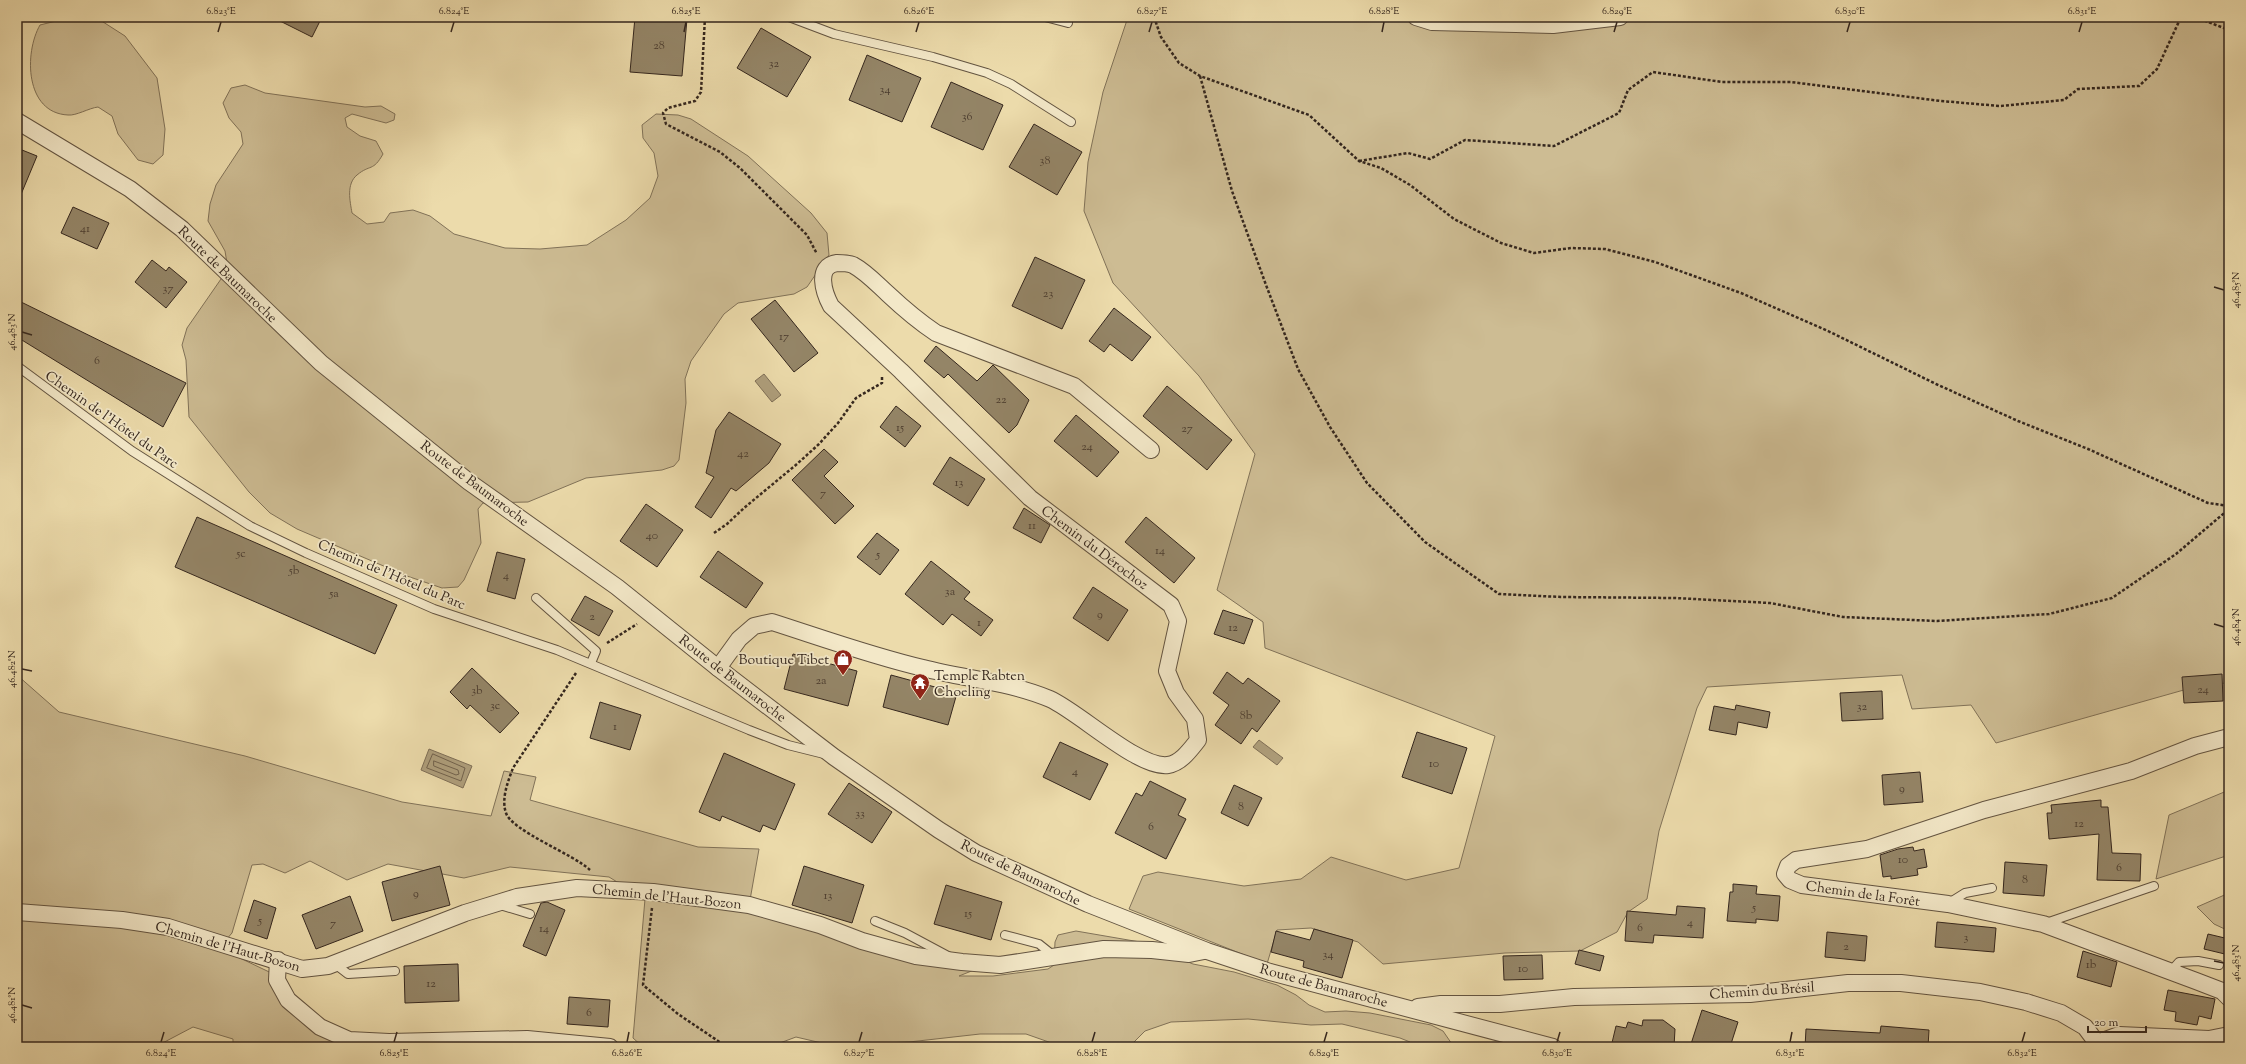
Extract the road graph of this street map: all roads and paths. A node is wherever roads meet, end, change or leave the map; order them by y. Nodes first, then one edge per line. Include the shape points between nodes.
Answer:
1 (705, 17) edge
2 (789, 17) edge
3 (1045, 17) edge
4 (1154, 17) edge
5 (1416, 17) edge
6 (1620, 17) edge
7 (2181, 17) edge
8 (2195, 17) edge
9 (1068, 23) dead end
10 (2229, 30) edge
11 (1200, 76) junction
12 (17, 121) edge
13 (1071, 122) dead end
14 (1359, 161) junction
15 (826, 269) junction
16 (17, 366) edge
17 (879, 372) dead end
18 (1151, 450) dead end
19 (2229, 506) edge
20 (2229, 509) edge
21 (714, 533) dead end
22 (536, 598) dead end
23 (638, 623) dead end
24 (596, 651) junction
25 (591, 663) junction
26 (718, 668) junction
27 (579, 670) dead end
28 (2229, 737) edge
29 (834, 757) junction
30 (2154, 886) dead end
31 (596, 888) junction
32 (1992, 888) dead end
33 (496, 904) junction
34 (1948, 904) junction
35 (652, 906) dead end
36 (17, 912) edge
37 (530, 914) dead end
38 (875, 921) dead end
39 (2043, 924) junction
40 (1005, 934) dead end
41 (1207, 951) junction
42 (1055, 957) junction
43 (278, 960) junction
44 (957, 961) junction
45 (334, 964) junction
46 (2219, 965) dead end
47 (395, 971) dead end
48 (2171, 971) junction
49 (2229, 998) edge
50 (1413, 1008) junction
51 (2229, 1035) edge
52 (2096, 1045) edge
53 (610, 1047) edge
54 (727, 1047) edge
55 (1553, 1047) edge

1 - 15 path via 701,92 696,101 668,108 663,113 666,124 720,152 740,168 807,235
2 - 13 lane via 834,34 933,57 987,73 1011,84
3 - 9 lane
4 - 11 path via 1161,37 1179,63
5 - 6 street via 1432,22 1553,25
7 - 14 path via 2157,69 2139,86 2078,89 2064,100 2000,106 1790,82 1722,82 1653,72 1628,90 1619,113 1554,146 1465,140 1430,159 1408,153
8 - 10 path
11 - 14 path via 1309,115
11 - 20 path via 1232,191 1263,278 1298,369 1330,428 1368,483 1425,542 1499,594 1723,600 1770,604 1843,617 1937,621 2049,614 2112,598 2176,554
12 - 26 street, Route de Baumaroche via 130,189 182,229 321,363 469,482 617,587
14 - 19 path via 1381,168 1410,185 1454,220 1501,242 1534,253 1571,248 1605,250 1654,262 1741,293 1828,330 1936,384 2018,421 2088,449 2208,503
15 - 18 street via 835,264 852,265 867,275 916,320 936,333 1074,386
15 - 26 street, Chemin du Dérochoz via 823,277 824,288 835,310 1030,498 1171,605 1178,621 1167,671 1176,693 1195,719 1198,740 1185,757 1168,765 1147,761 1068,708 1028,690 922,668 772,622 754,626 749,630 739,639
16 - 25 lane, Chemin de l'Hôtel du Parc via 132,451 250,526 434,609
17 - 21 path via 882,383 856,398 819,444
22 - 24 lane
23 - 24 path
24 - 25 lane
25 - 29 lane, Chemin de l'Hôtel du Parc via 749,730 788,745
26 - 29 street, Route de Baumaroche
27 - 31 path via 513,768 505,804 506,814 524,832 551,844 586,866 592,873
28 - 34 street, Chemin de la Forêt via 2195,746 2131,771 1984,810 1867,849 1796,860 1788,866 1785,874 1790,880 1802,885
29 - 41 street, Route de Baumaroche via 976,853 1088,904
30 - 39 lane
31 - 33 street, Chemin de l'Haut-Bozon via 577,888 517,897
31 - 44 street, Chemin de l'Haut-Bozon via 653,892 749,905 916,956
32 - 34 lane via 1965,893
33 - 37 lane
33 - 45 street, Chemin de l'Haut-Bozon via 465,913
34 - 39 street, Chemin de la Forêt
35 - 54 path via 643,985 678,1014
36 - 43 street, Chemin de l'Haut-Bozon via 122,920 168,927
38 - 44 lane via 905,933
39 - 48 street, Chemin de la Forêt
40 - 42 lane via 1039,944
41 - 42 street, Chemin de l'Haut-Bozon via 1189,954 1104,949
41 - 50 street, Route de Baumaroche via 1270,972
42 - 44 street, Chemin de l'Haut-Bozon via 1000,965
43 - 45 street, Chemin de l'Haut-Bozon via 302,969
43 - 53 street via 277,980 288,1000 320,1027 349,1040 390,1042 527,1039
45 - 47 lane via 348,974
46 - 48 lane via 2198,961 2179,962
48 - 49 street, Chemin de la Forêt via 2222,991
50 - 52 street, Chemin du Brésil via 1441,1004 1500,1004 1574,997 1750,994 1848,983 1901,983 1980,992 2061,1013 2085,1028
50 - 55 street, Route de Baumaroche
51 - 52 street via 2209,1039 2118,1035

